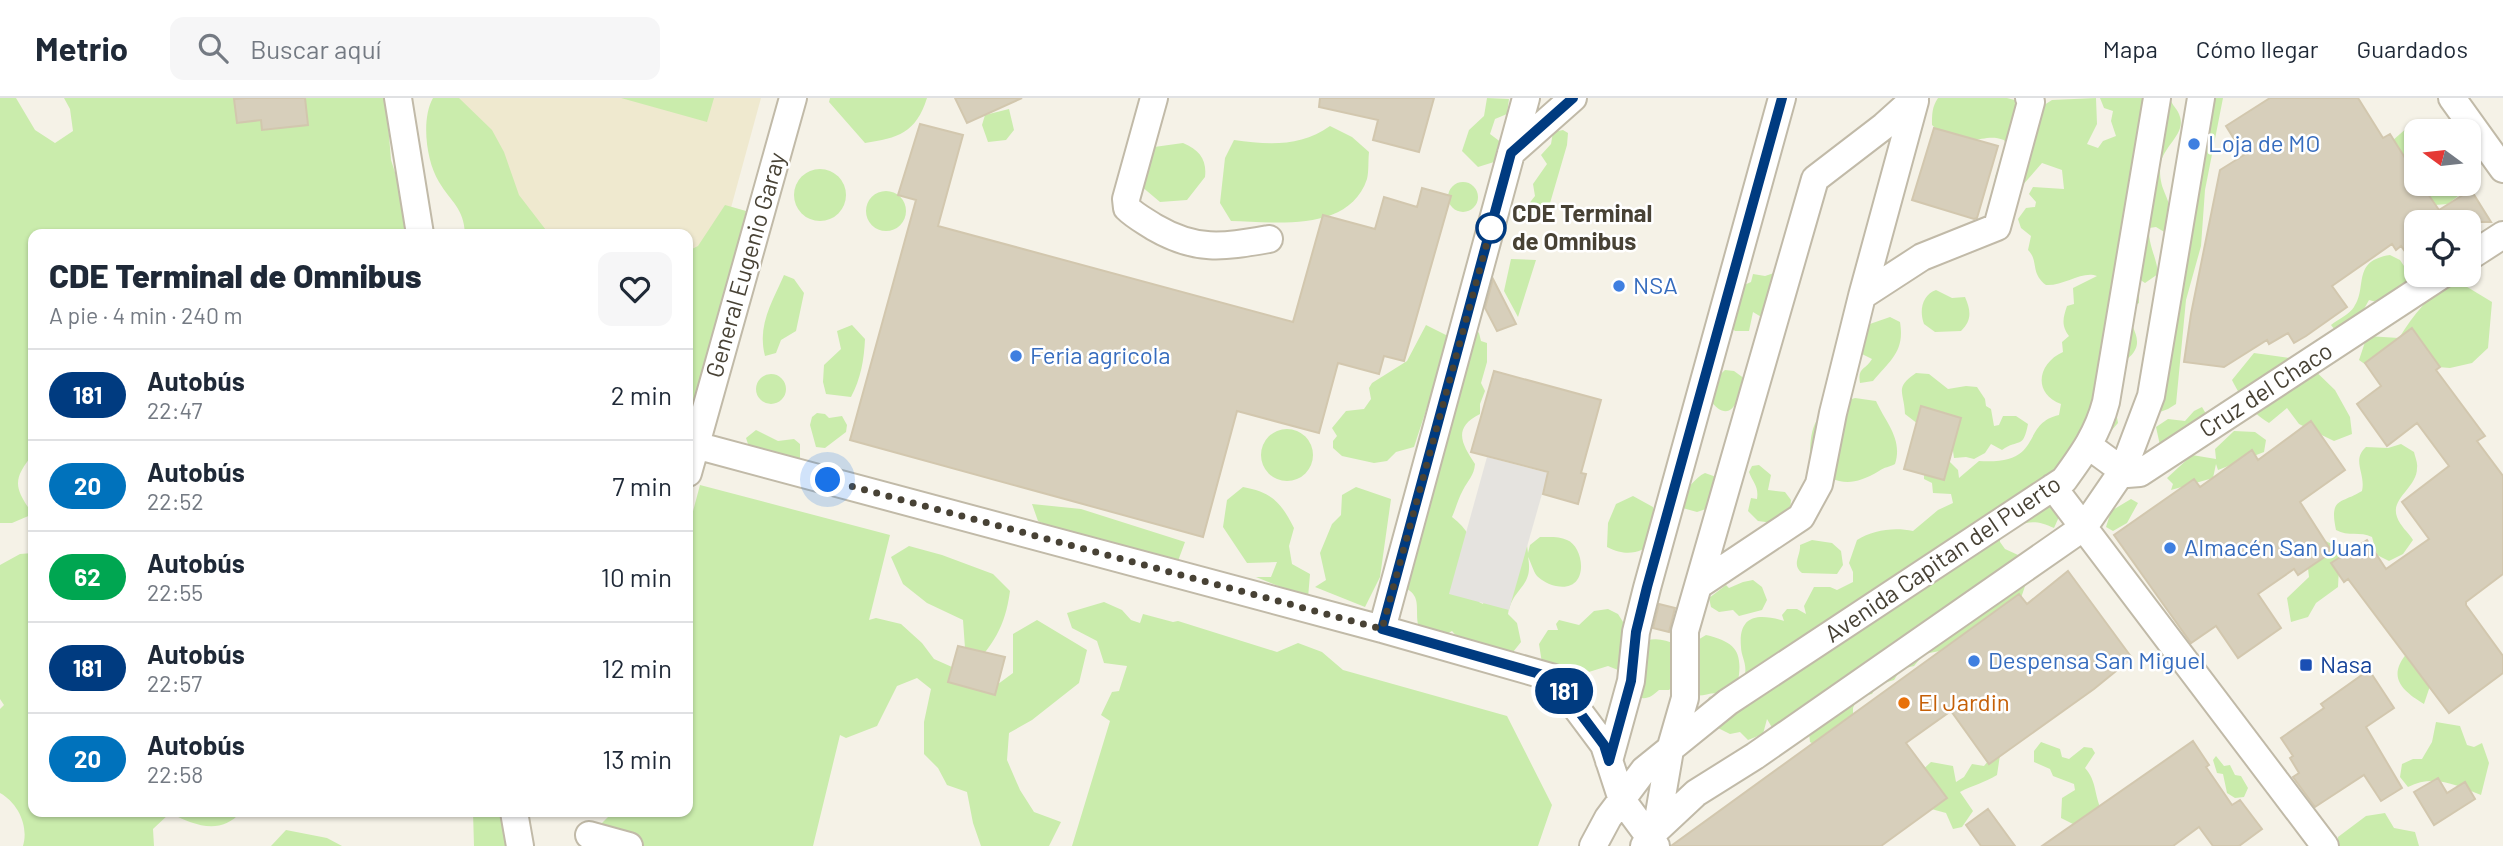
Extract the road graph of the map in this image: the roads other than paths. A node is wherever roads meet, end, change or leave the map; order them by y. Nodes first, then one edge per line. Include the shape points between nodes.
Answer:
1 (398, 98) edge
2 (793, 98) edge
3 (1154, 98) edge
4 (1526, 98) edge
5 (1573, 98) edge
6 (1782, 98) edge
7 (2029, 98) edge
8 (2157, 98) edge
9 (2201, 98) edge
10 (2452, 98) edge
11 (1915, 99) edge
12 (1511, 153) junction
13 (2503, 169) edge
14 (419, 229) edge
15 (2503, 235) edge
16 (1269, 239) dead end
17 (2481, 249) edge
18 (2424, 287) edge
19 (1862, 296) junction
20 (695, 445) junction
21 (2089, 446) junction
22 (693, 453) edge
23 (2123, 470) junction
24 (2053, 487) junction
25 (2084, 527) junction
26 (1699, 585) junction
27 (1382, 629) junction
28 (1670, 750) junction
29 (1609, 761) junction
30 (1622, 800) junction
31 (515, 817) edge
32 (590, 831) edge
33 (1651, 840) edge
34 (520, 846) edge
35 (629, 846) edge
36 (1593, 846) edge
37 (2325, 846) edge

1 - 14 street
2 - 20 street, General Eugenio Garay
3 - 16 street via 1126,199 1128,208 1163,232 1193,245 1219,248
4 - 12 street
5 - 12 street
6 - 29 street via 1647,587 1631,681
7 - 19 street via 1997,227 1922,257
8 - 21 street, Avenida Capitan del Puerto via 2111,376 2099,427
9 - 23 street, Avenida Capitan del Puerto via 2151,396
10 - 13 street
11 - 19 street
11 - 26 street via 1815,179
12 - 27 street
15 - 17 street
18 - 23 street, Cruz del Chaco via 2140,473
19 - 26 street via 1819,484 1801,517
20 - 22 street, General Eugenio Garay
20 - 27 street
21 - 23 street
21 - 24 street, Avenida Capitan del Puerto via 2064,480
23 - 25 street, Avenida Capitan del Puerto
24 - 25 street
24 - 28 street, Avenida Capitan del Puerto via 1728,702
25 - 33 street, Avenida Capitan del Puerto via 1696,793
25 - 37 street
26 - 28 street via 1685,631 1685,698
27 - 29 street via 1554,678 1604,745
28 - 30 street, Avenida Capitan del Puerto via 1644,770
28 - 33 street
29 - 30 street
30 - 33 street
30 - 36 street, Avenida Capitan del Puerto
31 - 34 street
32 - 35 street

